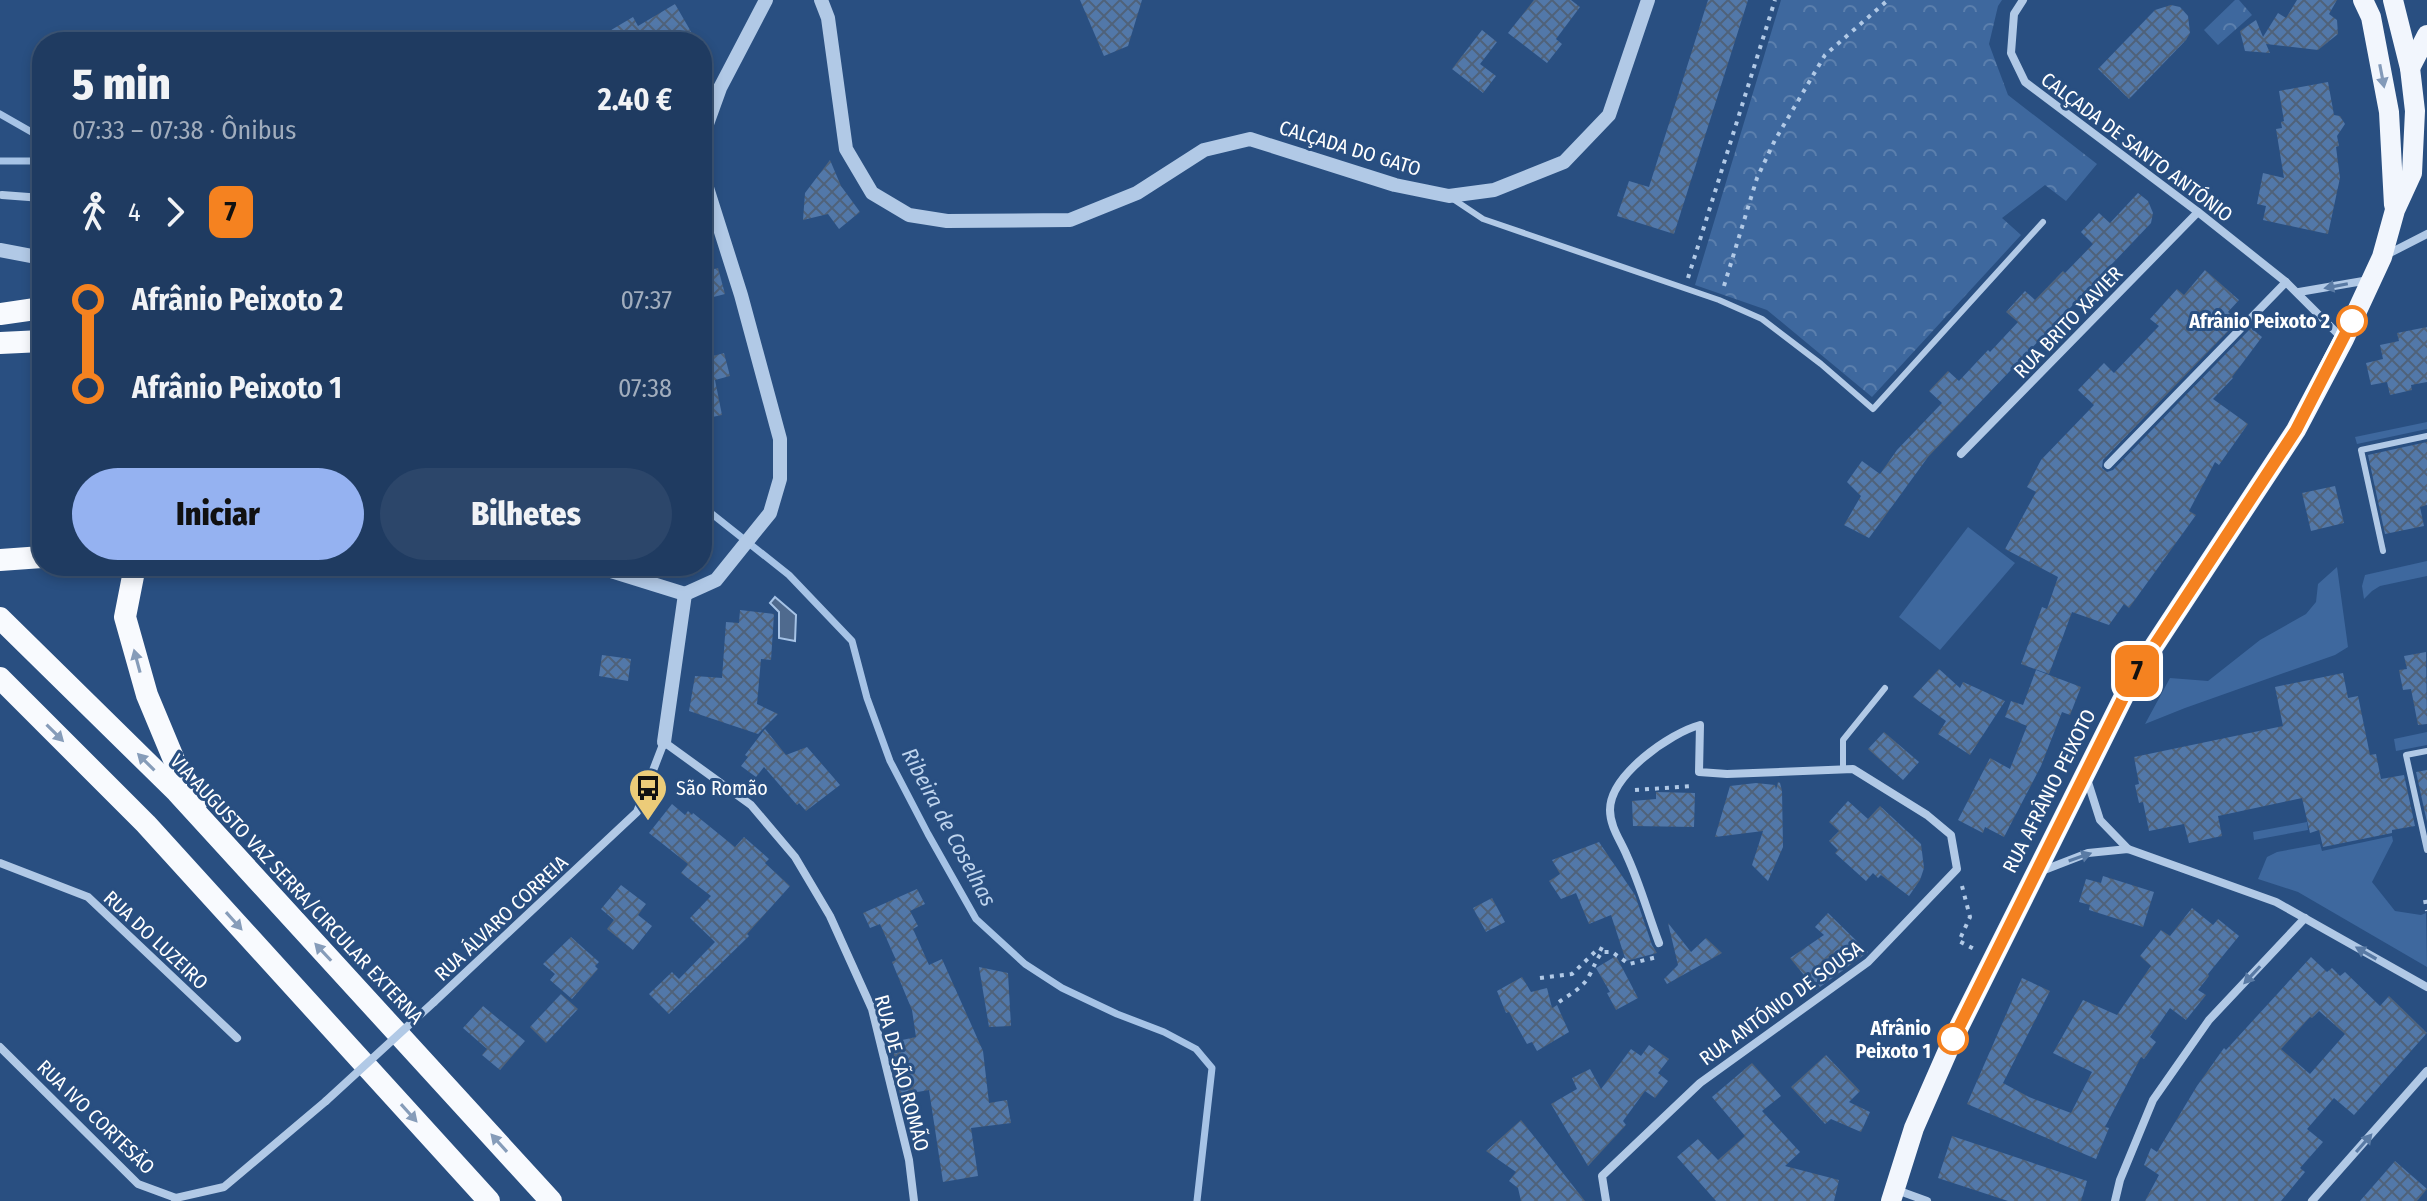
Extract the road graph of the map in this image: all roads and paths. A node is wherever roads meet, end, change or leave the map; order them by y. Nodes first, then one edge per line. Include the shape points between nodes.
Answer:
1 (766, 0) edge
2 (821, 0) edge
3 (1648, 0) edge
4 (1775, 0) edge
5 (1888, 0) edge
6 (2023, 0) edge
7 (2363, 0) edge
8 (2393, 0) edge
9 (2427, 35) edge
10 (2410, 68) junction
11 (712, 110) edge
12 (2, 195) dead end
13 (1449, 196) junction
14 (32, 197) edge
15 (712, 203) edge
16 (2395, 210) junction
17 (2198, 212) junction
18 (2043, 222) dead end
19 (2427, 234) edge
20 (0, 250) edge
21 (32, 256) edge
22 (2382, 257) junction
23 (2373, 279) junction
24 (2286, 282) junction
25 (1685, 287) junction
26 (2299, 292) junction
27 (1719, 300) junction
28 (32, 309) edge
29 (0, 314) edge
30 (2344, 339) junction
31 (32, 341) edge
32 (0, 343) edge
33 (2427, 436) edge
34 (1961, 454) dead end
35 (2108, 465) dead end
36 (2383, 551) dead end
37 (32, 558) edge
38 (0, 560) edge
39 (133, 576) edge
40 (627, 576) edge
41 (685, 594) junction
42 (0, 618) edge
43 (0, 678) edge
44 (0, 686) edge
45 (1885, 688) dead end
46 (22, 699) junction
47 (664, 742) junction
48 (2427, 751) edge
49 (1843, 769) junction
50 (2085, 773) junction
51 (1682, 787) dead end
52 (1632, 790) dead end
53 (2128, 849) junction
54 (2427, 850) edge
55 (233, 855) junction
56 (0, 863) edge
57 (1957, 869) junction
58 (2034, 874) junction
59 (2425, 900) dead end
60 (2427, 911) edge
61 (2305, 918) junction
62 (1959, 941) dead end
63 (1659, 943) joint
64 (1605, 950) junction
65 (1540, 978) dead end
66 (2427, 987) edge
67 (1559, 1002) dead end
68 (237, 1038) dead end
69 (0, 1047) edge
70 (2427, 1071) edge
71 (1892, 1195) edge
72 (175, 1200) edge
73 (489, 1201) edge
74 (551, 1201) edge
75 (914, 1201) edge
76 (1606, 1201) edge
77 (1927, 1201) edge
78 (2115, 1201) edge
79 (2312, 1201) edge

1 - 11 street
2 - 13 street, CALÇADA DO GATO via 846,149 872,193 909,215 947,221 1070,220 1137,193 1204,150 1250,139 1395,185
3 - 13 street, CALÇADA DO GATO via 1609,115 1564,162 1494,190
4 - 25 path
5 - 27 path via 1825,55 1775,140 1757,178
6 - 17 street, CALÇADA DE SANTO ANTÓNIO via 2014,14 2011,53 2025,82
7 -> 16 main road, RUA AFRÂNIO PEIXOTO via 2389,112
8 - 10 main road, RUA AFRÂNIO PEIXOTO
9 - 10 main road
10 - 16 main road, RUA AFRÂNIO PEIXOTO via 2416,175
12 - 14 street
13 - 25 lane via 1483,219
15 - 41 street via 780,439 780,479 770,513 716,580
16 - 22 main road, RUA AFRÂNIO PEIXOTO
17 - 24 street, CALÇADA DE SANTO ANTÓNIO
17 - 34 street, RUA BRITO XAVIER
18 - 27 lane via 1873,409 1762,319
19 - 22 street
20 - 21 street
22 - 23 main road, RUA AFRÂNIO PEIXOTO
23 -> 26 street
23 - 30 main road, RUA AFRÂNIO PEIXOTO
24 - 26 street, CALÇADA DE SANTO ANTÓNIO
24 - 35 street
25 - 27 lane
26 - 30 street, CALÇADA DE SANTO ANTÓNIO
28 - 29 highway
30 - 50 main road, RUA AFRÂNIO PEIXOTO via 2296,430 2133,678
31 - 32 highway
33 - 36 lane via 2361,450
37 - 38 highway
55 -> 39 highway via 177,767 147,695 125,617
40 - 41 street
41 - 47 street
55 -> 42 highway, VIA AUGUSTO VAZ SERRA/CIRCULAR EXTERNA via 177,792
43 - 46 highway
44 - 46 highway
45 - 49 lane via 1843,740
46 -> 73 highway via 146,824
47 - 72 street, RUA ÁLVARO CORREIA, bridge via 637,812 326,1101 224,1187
47 - 75 street, RUA DE SÃO ROMÃO via 751,805 795,857 830,916 872,1009
48 - 54 lane via 2406,755
49 - 57 street via 1853,769 1951,835
49 - 63 street via 1699,772 1700,725 1635,763 1610,809
50 - 53 street via 2100,820
50 - 58 main road, RUA AFRÂNIO PEIXOTO
51 - 52 path
58 -> 53 street via 2088,853
53 - 61 street via 2276,902
74 -> 55 highway, VIA AUGUSTO VAZ SERRA/CIRCULAR EXTERNA
56 - 68 street, RUA DO LUZEIRO via 88,897
57 - 62 path via 1970,917
57 - 76 street, RUA ANTÓNIO DE SOUSA via 1868,962 1700,1083 1602,1176
58 - 71 main road, RUA AFRÂNIO PEIXOTO via 1953,1039
59 - 60 path
66 -> 61 street
61 -> 78 street via 2209,1020 2153,1100
63 - 64 path via 1657,959 1629,964
64 - 65 path via 1599,948 1572,974
64 - 67 path via 1589,978
69 - 72 street, RUA IVO CORTESÃO via 138,1184
79 -> 70 street
71 - 77 street

